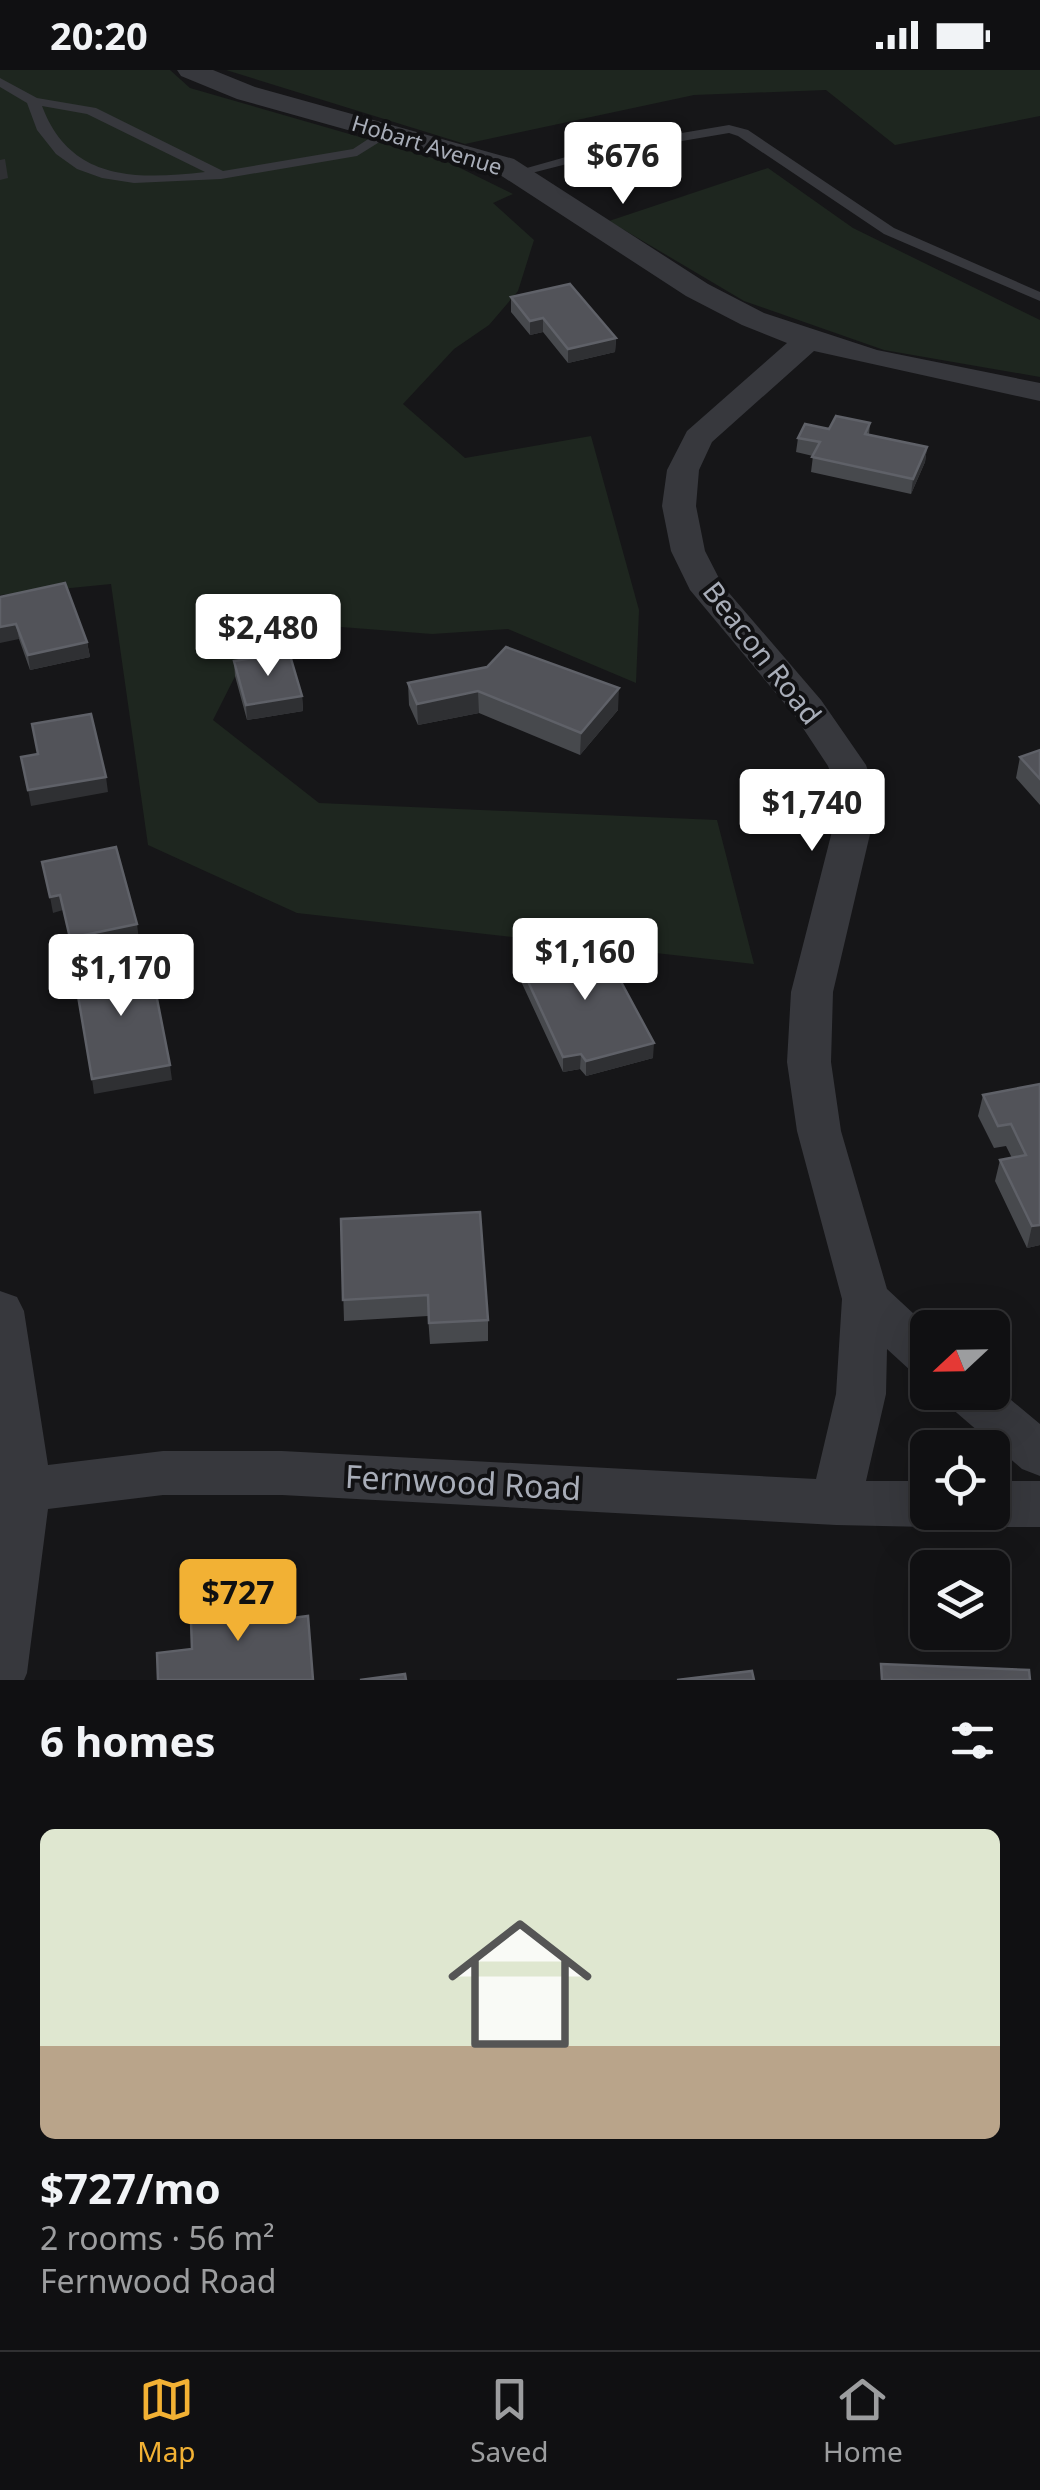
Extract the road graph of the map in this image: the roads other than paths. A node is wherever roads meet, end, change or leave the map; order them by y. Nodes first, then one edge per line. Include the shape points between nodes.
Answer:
1 (190, 70) edge
2 (0, 82) edge
3 (32, 101) junction
4 (386, 133) junction
5 (516, 173) junction
6 (220, 175) junction
7 (1040, 297) edge
8 (808, 340) junction
9 (1040, 392) edge
10 (866, 1300) junction
11 (0, 1311) edge
12 (910, 1340) edge
13 (989, 1410) edge
14 (1040, 1454) edge
15 (13, 1491) edge
16 (836, 1503) junction
17 (910, 1504) edge
18 (1010, 1504) edge
19 (1040, 1504) edge
20 (0, 1673) edge

1 - 4 street, Hobart Avenue via 246,94
2 - 3 lane
3 - 6 lane via 91,111
3 - 6 lane via 57,149 92,174 166,182
4 - 5 street, Hobart Avenue via 477,155
4 - 6 lane via 357,152
5 - 7 lane via 730,129 889,231
5 - 8 street, Hobart Avenue via 697,290
8 - 9 street, Hobart Avenue
8 - 10 street, Beacon Road via 698,438 684,470 680,506 688,551 708,590 808,708 847,765 859,800 812,992 809,1062 820,1131
10 - 12 street
10 - 16 street, Beacon Road via 861,1394
11 - 15 street
13 - 14 street
15 - 16 street, Fernwood Road via 163,1473 282,1473
15 - 20 street
16 - 17 street, Fernwood Road
18 - 19 street

